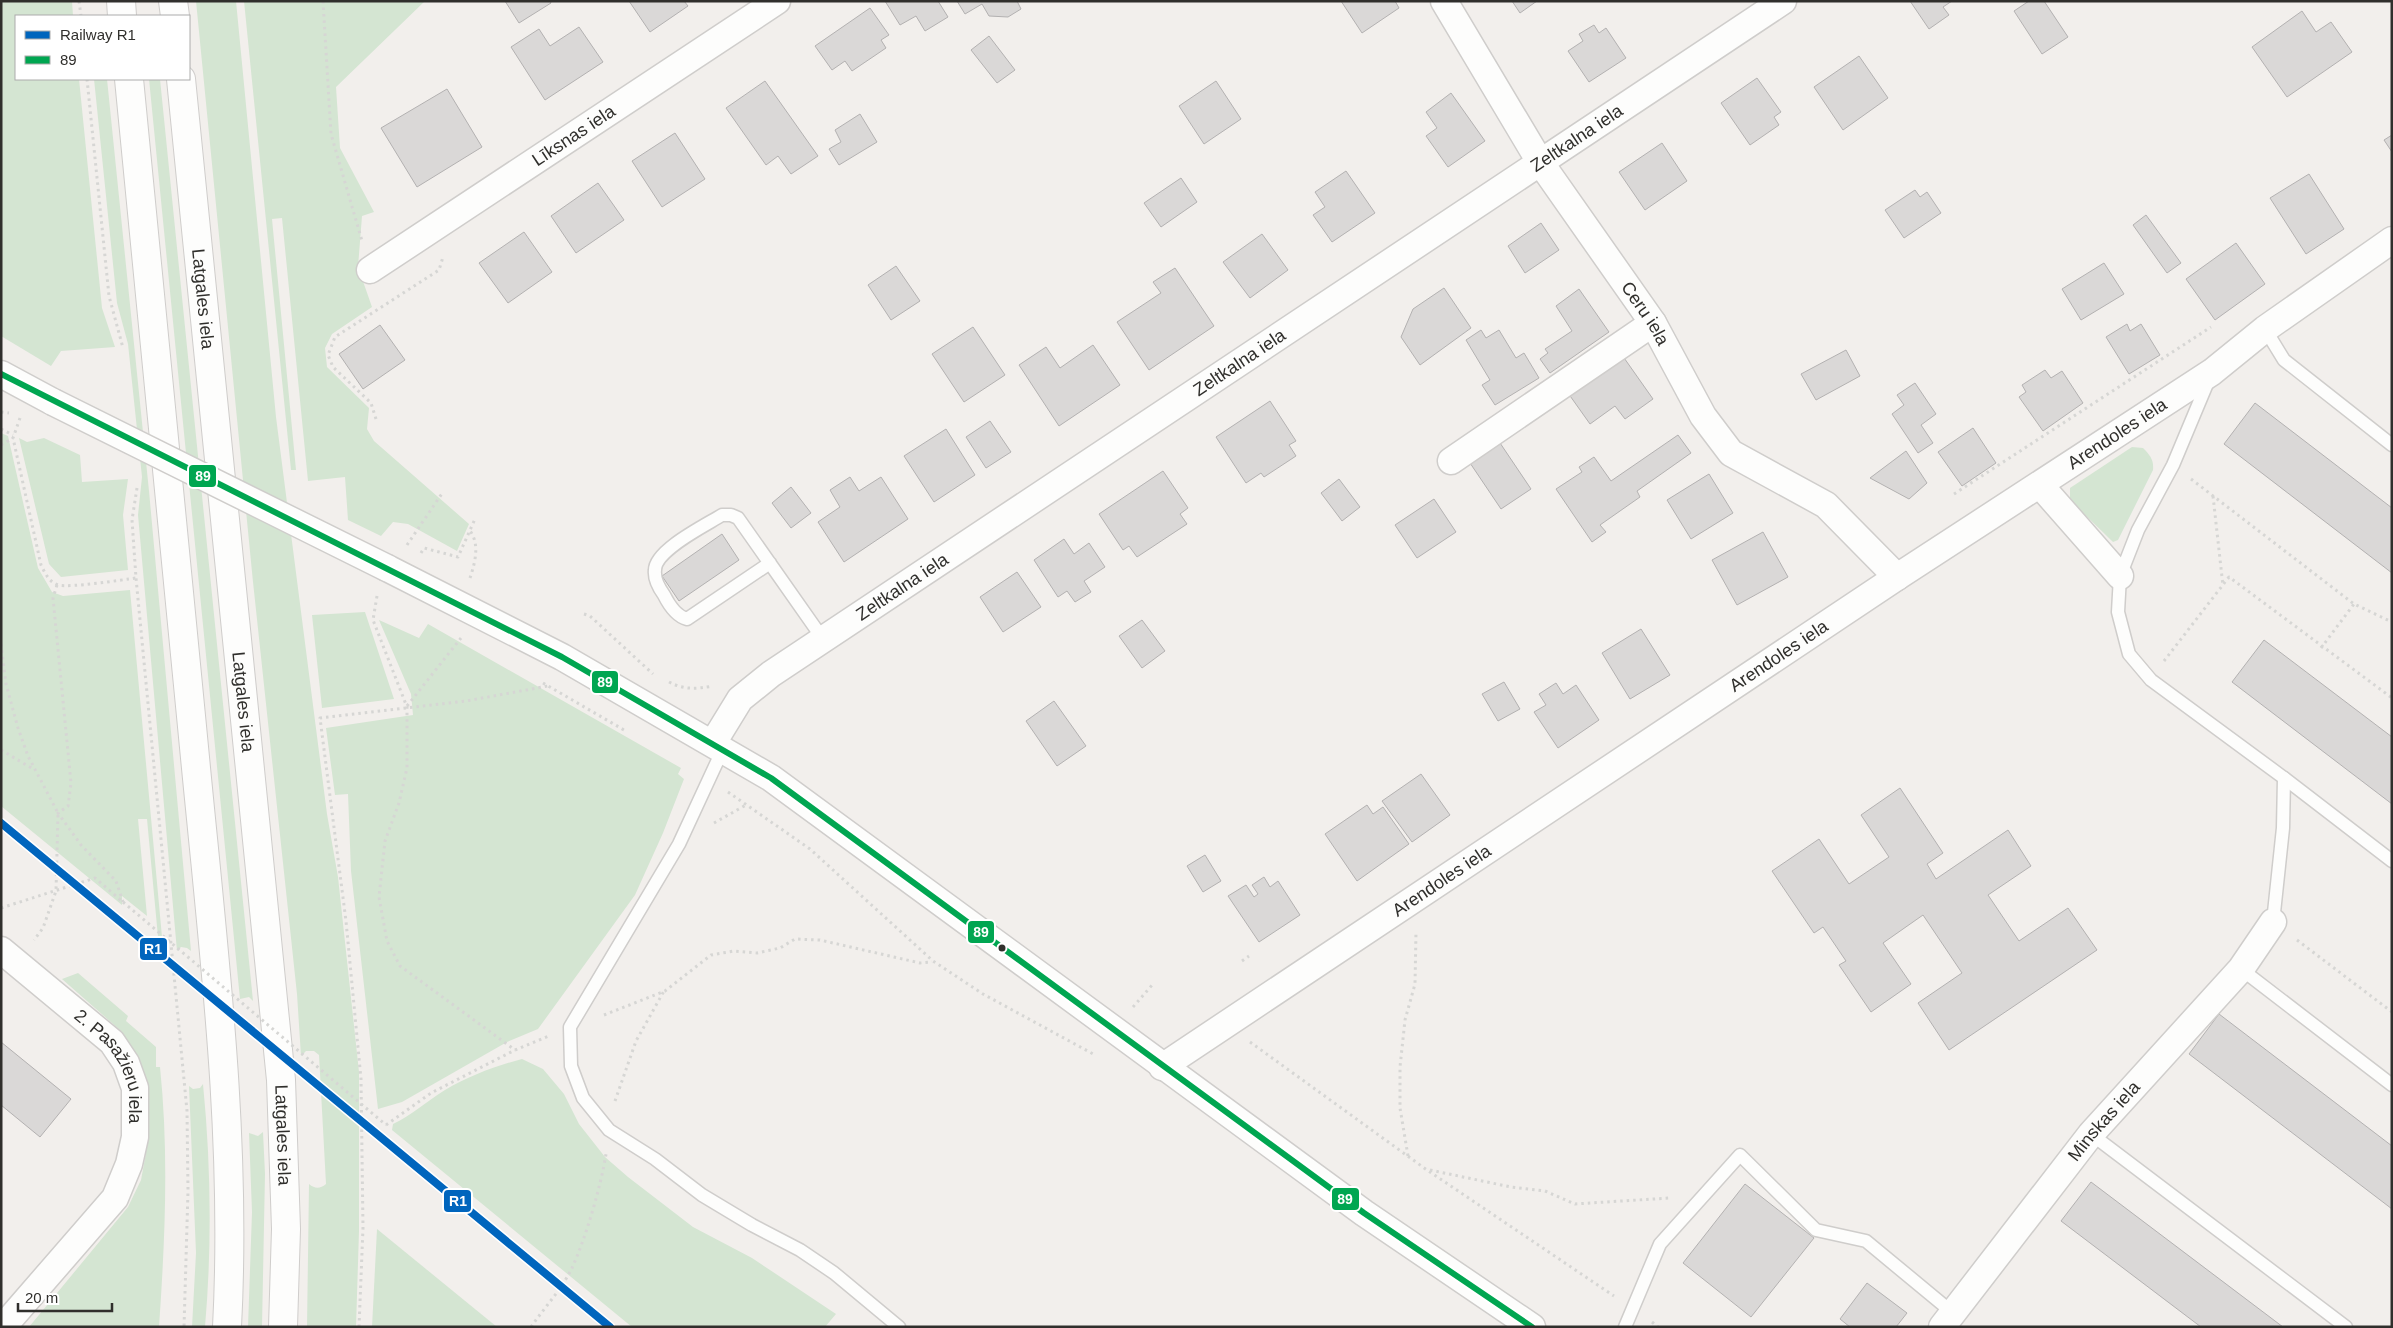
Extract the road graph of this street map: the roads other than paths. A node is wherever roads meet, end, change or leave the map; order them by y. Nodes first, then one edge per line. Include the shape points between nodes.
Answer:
1 (121, 1) edge
2 (173, 1) edge
3 (777, 1) edge
4 (1444, 1) edge
5 (1782, 2) edge
6 (122, 15) edge
7 (175, 15) edge
8 (128, 80) edge
9 (181, 80) edge
10 (1540, 162) junction
11 (2392, 240) edge
12 (370, 270) road end
13 (1653, 323) junction
14 (2265, 329) junction
15 (2212, 372) junction
16 (1, 374) edge
17 (2392, 445) edge
18 (1451, 461) dead end
19 (2040, 485) junction
20 (770, 563) junction
21 (2120, 576) junction
22 (1897, 577) junction
23 (823, 639) junction
24 (718, 746) junction
25 (2284, 778) junction
26 (2392, 861) edge
27 (2273, 922) joint
28 (10, 957) edge
29 (2240, 969) junction
30 (1162, 1067) junction
31 (2392, 1085) edge
32 (2092, 1134) junction
33 (8, 1312) edge
34 (1947, 1320) edge
35 (227, 1327) edge
36 (283, 1327) edge
37 (899, 1327) edge
38 (1532, 1327) edge
39 (1625, 1327) edge
40 (2346, 1327) edge

1 - 6 street
2 - 7 street
3 - 12 street, Līksnas iela
4 - 10 street, Ceru iela
5 - 10 street, Zeltkalna iela
8 - 35 street via 226,1105 231,1249
9 - 36 street, Latgales iela via 281,1080 286,1229
10 - 13 street, Ceru iela
10 - 23 street, Zeltkalna iela
11 - 14 street, Arendoles iela
13 - 18 street
13 - 22 street, Ceru iela via 1703,416 1731,453 1826,505
14 - 15 street, Arendoles iela
14 - 17 lane via 2284,360
15 - 19 street, Arendoles iela
15 - 21 lane via 2173,465 2138,530
16 - 24 street, bridge via 382,579 554,652
19 - 21 street
19 - 22 street, Arendoles iela
20 - 20 lane via 738,518 722,515 668,549 654,568 664,595 680,617 687,619
20 - 23 lane
21 - 25 lane via 2118,612 2129,654 2151,680
22 - 30 street, Arendoles iela
23 - 24 street, Zeltkalna iela via 770,674 740,699
24 - 30 street via 779,784
24 - 37 lane via 709,779 679,844 570,1027 572,1066 583,1098 609,1130 655,1159 702,1195 800,1250 834,1273
25 - 26 lane
25 - 27 lane via 2283,828
27 - 29 street, Minskas iela
28 - 33 street, 2. Pasažieru iela via 112,1042 126,1063 135,1088 130,1164 115,1198
29 - 31 lane
29 - 32 street, Minskas iela
30 - 38 street via 1364,1213
32 - 34 street, Minskas iela
32 - 40 lane
34 - 39 lane via 1866,1241 1816,1230 1740,1155 1660,1244

